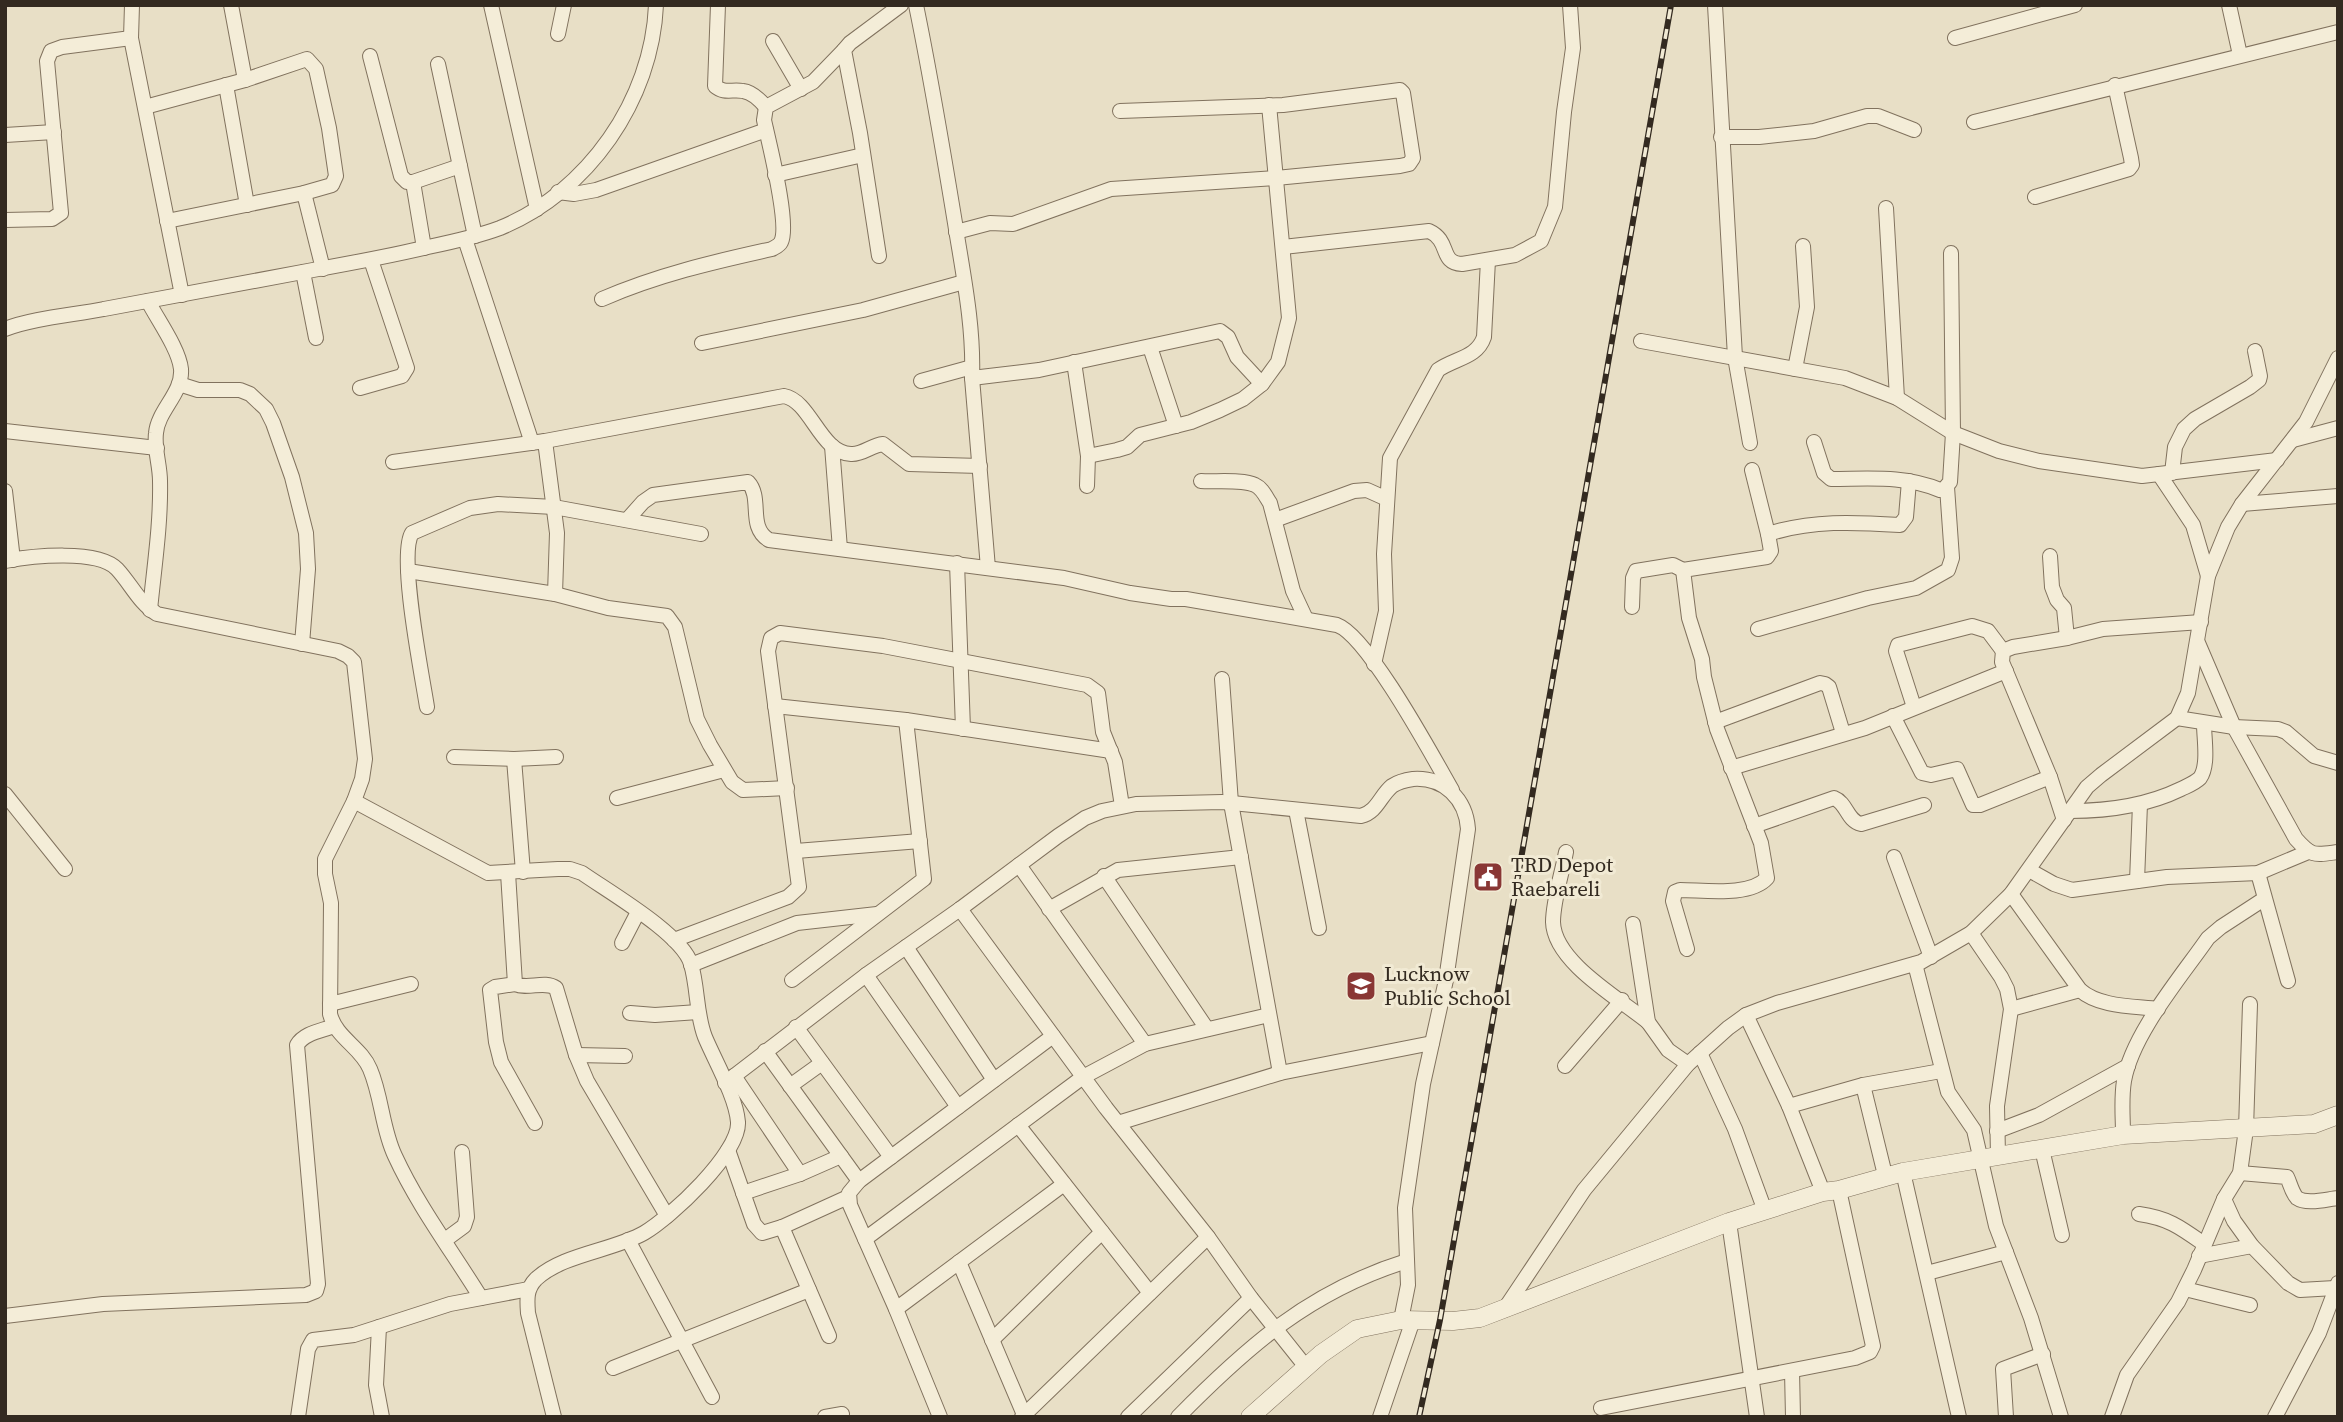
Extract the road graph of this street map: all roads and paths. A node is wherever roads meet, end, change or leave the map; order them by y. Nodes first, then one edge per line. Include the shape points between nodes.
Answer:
1 (132, 5) edge
2 (231, 5) edge
3 (491, 5) edge
4 (564, 5) edge
5 (656, 5) edge
6 (718, 5) edge
7 (901, 5) edge
8 (916, 5) edge
9 (1570, 5) edge
10 (1715, 5) edge
11 (2075, 5) edge
12 (2229, 5) edge
13 (2338, 32) edge
14 (558, 34) dead end
15 (131, 38) junction
16 (1955, 38) dead end
17 (772, 41) dead end
18 (844, 50) junction
19 (370, 55) dead end
20 (2240, 55) junction
21 (438, 64) dead end
22 (245, 80) junction
23 (226, 85) junction
24 (2115, 85) junction
25 (802, 89) junction
26 (1269, 105) junction
27 (145, 107) junction
28 (766, 107) junction
29 (1119, 111) dead end
30 (1974, 122) dead end
31 (766, 130) junction
32 (1914, 130) dead end
33 (54, 132) junction
34 (5, 135) edge
35 (1721, 137) junction
36 (863, 155) junction
37 (460, 166) junction
38 (775, 175) junction
39 (1276, 178) junction
40 (413, 182) junction
41 (558, 192) junction
42 (304, 193) junction
43 (2035, 197) dead end
44 (247, 205) junction
45 (1886, 208) dead end
46 (537, 209) junction
47 (5, 220) edge
48 (167, 221) junction
49 (956, 232) junction
50 (470, 238) junction
51 (1803, 246) dead end
52 (1283, 247) junction
53 (424, 248) junction
54 (1951, 253) dead end
55 (879, 257) dead end
56 (372, 260) junction
57 (1488, 260) junction
58 (323, 269) junction
59 (303, 272) junction
60 (964, 282) junction
61 (182, 295) junction
62 (602, 299) dead end
63 (148, 301) junction
64 (5, 328) edge
65 (316, 338) dead end
66 (1641, 341) dead end
67 (702, 343) dead end
68 (1150, 347) junction
69 (2255, 351) dead end
70 (1735, 357) junction
71 (2338, 358) edge
72 (1074, 362) junction
73 (1795, 369) junction
74 (972, 372) junction
75 (921, 381) dead end
76 (179, 384) junction
77 (1262, 384) junction
78 (360, 388) dead end
79 (1897, 398) junction
80 (1176, 426) junction
81 (2338, 428) edge
82 (5, 431) edge
83 (1953, 433) junction
84 (2293, 440) junction
85 (539, 442) junction
86 (1814, 442) dead end
87 (1750, 443) dead end
88 (832, 446) junction
89 (156, 447) junction
90 (1088, 456) junction
91 (2277, 460) junction
92 (393, 462) dead end
93 (980, 466) junction
94 (1752, 470) dead end
95 (2166, 474) junction
96 (1201, 481) dead end
97 (1909, 481) junction
98 (1087, 486) dead end
99 (1947, 487) junction
100 (2338, 496) edge
101 (1387, 499) junction
102 (6, 500) edge
103 (2242, 504) junction
104 (554, 507) junction
105 (627, 520) junction
106 (1275, 520) junction
107 (701, 534) dead end
108 (1768, 534) junction
109 (840, 549) junction
110 (2050, 556) dead end
111 (9, 560) edge
112 (957, 564) junction
113 (988, 568) junction
114 (1683, 570) junction
115 (408, 571) junction
116 (2208, 576) junction
117 (555, 594) junction
118 (1632, 607) dead end
119 (150, 610) junction
120 (1306, 619) junction
121 (2201, 622) junction
122 (1758, 629) dead end
123 (2067, 638) junction
124 (2198, 643) junction
125 (302, 644) junction
126 (2003, 651) junction
127 (962, 660) junction
128 (1374, 664) junction
129 (2006, 671) junction
130 (1222, 679) dead end
131 (775, 706) junction
132 (427, 707) dead end
133 (1914, 707) junction
134 (1893, 716) junction
135 (2176, 718) junction
136 (906, 720) junction
137 (1715, 722) junction
138 (2204, 724) junction
139 (2234, 727) junction
140 (963, 729) junction
141 (1843, 733) junction
142 (1111, 751) junction
143 (454, 757) dead end
144 (556, 757) dead end
145 (514, 759) junction
146 (2338, 763) edge
147 (1731, 768) junction
148 (724, 769) junction
149 (2050, 777) junction
150 (787, 788) junction
151 (1452, 791) junction
152 (5, 794) edge
153 (617, 798) dead end
154 (354, 801) junction
155 (1231, 803) junction
156 (2140, 804) junction
157 (1924, 805) dead end
158 (1122, 806) junction
159 (1296, 810) junction
160 (2067, 816) junction
161 (1754, 826) junction
162 (920, 841) junction
163 (796, 851) junction
164 (1566, 852) dead end
165 (2308, 852) junction
166 (2338, 852) edge
167 (1894, 857) dead end
168 (1241, 858) junction
169 (1019, 866) junction
170 (65, 869) dead end
171 (2029, 870) junction
172 (516, 873) junction
173 (2258, 873) junction
174 (1104, 876) junction
175 (2137, 881) junction
176 (2011, 894) junction
177 (2264, 899) junction
178 (960, 909) junction
179 (1049, 909) junction
180 (638, 912) junction
181 (877, 914) junction
182 (1633, 923) dead end
183 (1319, 928) dead end
184 (1971, 933) junction
185 (674, 940) junction
186 (622, 943) dead end
187 (906, 947) junction
188 (1687, 949) dead end
189 (1931, 957) junction
190 (1914, 964) junction
191 (691, 965) junction
192 (866, 975) junction
193 (792, 980) dead end
194 (2288, 981) dead end
195 (411, 984) dead end
196 (515, 984) junction
197 (2080, 990) junction
198 (1622, 1000) junction
199 (330, 1004) junction
200 (2250, 1004) dead end
201 (2011, 1009) junction
202 (2158, 1009) junction
203 (698, 1012) junction
204 (630, 1013) dead end
205 (1269, 1015) junction
206 (1746, 1015) junction
207 (1648, 1022) junction
208 (334, 1026) junction
209 (796, 1027) junction
210 (1207, 1029) junction
211 (1053, 1036) junction
212 (1432, 1043) junction
213 (1144, 1044) junction
214 (765, 1051) junction
215 (1700, 1053) junction
216 (576, 1055) junction
217 (625, 1056) dead end
218 (822, 1063) junction
219 (1688, 1065) junction
220 (1565, 1066) dead end
221 (2128, 1066) junction
222 (1941, 1071) junction
223 (1280, 1073) junction
224 (1083, 1077) junction
225 (730, 1079) junction
226 (994, 1080) junction
227 (1863, 1085) junction
228 (790, 1086) junction
229 (1788, 1106) junction
230 (958, 1107) junction
231 (2338, 1115) edge
232 (535, 1123) dead end
233 (1118, 1123) junction
234 (1018, 1125) junction
235 (2246, 1129) junction
236 (1997, 1131) junction
237 (2123, 1135) junction
238 (2042, 1149) junction
239 (728, 1150) junction
240 (462, 1152) dead end
241 (841, 1156) junction
242 (891, 1157) junction
243 (1990, 1157) junction
244 (2240, 1173) junction
245 (800, 1174) junction
246 (1894, 1174) junction
247 (859, 1181) junction
248 (1064, 1184) junction
249 (1831, 1191) junction
250 (743, 1193) junction
251 (848, 1198) junction
252 (2338, 1198) edge
253 (2224, 1199) junction
254 (1765, 1211) junction
255 (2139, 1214) dead end
256 (667, 1216) junction
257 (1729, 1222) junction
258 (782, 1227) junction
259 (1102, 1232) junction
260 (2062, 1235) dead end
261 (1208, 1237) junction
262 (865, 1239) junction
263 (445, 1240) junction
264 (628, 1240) junction
265 (2252, 1246) junction
266 (2202, 1250) junction
267 (2006, 1252) junction
268 (1407, 1261) junction
269 (959, 1262) junction
270 (1927, 1273) junction
271 (2336, 1285) edge
272 (529, 1289) junction
273 (2185, 1289) junction
274 (809, 1290) junction
275 (1150, 1293) junction
276 (481, 1298) junction
277 (1251, 1298) junction
278 (2250, 1305) dead end
279 (896, 1309) junction
280 (1504, 1310) junction
281 (5, 1316) edge
282 (1407, 1320) junction
283 (379, 1327) junction
284 (1274, 1327) junction
285 (829, 1336) dead end
286 (683, 1340) junction
287 (992, 1340) junction
288 (2043, 1354) junction
289 (1306, 1367) junction
290 (613, 1368) dead end
291 (1792, 1371) junction
292 (1751, 1377) junction
293 (712, 1396) dead end
294 (1601, 1408) dead end
295 (842, 1414) dead end
296 (1023, 1416) edge
297 (298, 1417) edge
298 (382, 1417) edge
299 (554, 1417) edge
300 (825, 1417) edge
301 (940, 1417) edge
302 (1128, 1417) edge
303 (1178, 1417) edge
304 (1250, 1417) edge
305 (1380, 1417) edge
306 (1757, 1417) edge
307 (1793, 1417) edge
308 (1959, 1417) edge
309 (2006, 1417) edge
310 (2061, 1417) edge
311 (2112, 1417) edge
312 (2276, 1417) edge

1 - 15 street
2 - 22 street
3 - 46 street
4 - 14 street
5 - 41 street via 655,30 631,104 596,158
6 - 28 street via 715,86 722,91 744,91
7 - 18 street
8 - 49 street
9 - 57 street via 1573,48 1555,207 1541,241 1515,255
10 - 35 street
11 - 16 street
12 - 20 street
13 - 20 street
15 - 27 street
15 - 33 street via 51,51 47,61
17 - 25 street
18 - 25 street
18 - 36 street
19 - 40 street via 401,176
20 - 24 street
21 - 37 street
22 - 23 street
22 - 42 street via 303,60 314,65 336,176 332,185
23 - 27 street
23 - 44 street
24 - 30 street
24 - 43 street via 2132,165 2125,171
25 - 28 street
26 - 29 street
26 - 39 street
26 - 39 street via 1400,90 1413,158 1400,166
27 - 48 street
28 - 31 street
31 - 38 street
31 - 41 street via 596,190
32 - 35 street via 1867,116 1805,132
33 - 34 street
33 - 47 street via 61,213 52,219
35 - 70 street
36 - 38 street
36 - 55 street
37 - 40 street
37 - 50 street
38 - 62 street via 783,208 777,246 673,271
39 - 49 street via 1111,189 1013,224 990,223
39 - 52 street
40 - 53 street
41 - 46 street
42 - 44 street
42 - 58 street
44 - 48 street
45 - 79 street
46 - 50 street
48 - 61 street
49 - 60 street
50 - 53 street
50 - 85 street
51 - 73 street via 1807,307
52 - 57 street via 1429,232 1443,241 1455,264
52 - 77 street via 1289,318 1278,362
53 - 56 street
54 - 83 street
56 - 58 street
56 - 78 street via 407,369 402,376
57 - 101 street via 1481,346 1446,364 1431,380 1390,458
58 - 59 street
59 - 61 street
59 - 65 street
60 - 67 street via 863,310
60 - 74 street
61 - 63 street
63 - 64 street
63 - 76 street via 178,358
66 - 70 street
68 - 72 street
68 - 77 street via 1220,331
68 - 80 street
69 - 95 street via 2259,380 2184,429
70 - 73 street
70 - 87 street
71 - 84 street
72 - 74 street via 1039,370
72 - 90 street
73 - 79 street via 1845,378
74 - 75 street
74 - 93 street
76 - 89 street via 157,426
76 - 125 street via 250,394 273,423 306,533
77 - 80 street via 1243,399
79 - 83 street
80 - 90 street via 1140,435 1127,447
81 - 84 street
82 - 89 street
83 - 95 street via 2039,461 2142,476
83 - 99 street
84 - 91 street
85 - 88 street via 784,396 794,400
85 - 92 street
85 - 104 street
86 - 97 street via 1824,473 1831,480 1884,477
88 - 93 street via 850,454 883,444 909,464
88 - 109 street
89 - 119 street via 160,503
90 - 98 street
91 - 95 street
91 - 103 street
93 - 113 street
94 - 108 street
95 - 116 street via 2193,525
96 - 106 street via 1255,485 1270,503
97 - 99 street via 1940,490
97 - 108 street via 1906,517 1900,525 1812,523
99 - 122 street via 1952,558 1948,570 1916,588
100 - 103 street
101 - 106 street via 1367,490 1354,491
101 - 128 street via 1386,611
102 - 111 street
103 - 116 street
104 - 105 street
104 - 115 street via 479,505 415,531 408,541
104 - 117 street
105 - 107 street
105 - 109 street via 653,495 748,482 762,536
106 - 120 street via 1293,591
108 - 114 street via 1771,551 1767,557
109 - 112 street
110 - 123 street via 2052,587 2064,608
111 - 119 street via 100,558 114,566
112 - 113 street
112 - 127 street
113 - 120 street
114 - 118 street via 1674,565 1636,571
114 - 137 street via 1689,618
115 - 117 street
115 - 132 street
116 - 121 street
117 - 148 street via 670,619 697,719
119 - 125 street via 168,618
120 - 128 street via 1346,628
121 - 123 street via 2103,629
121 - 124 street
123 - 126 street
124 - 135 street via 2188,693
124 - 139 street
125 - 154 street via 345,653 354,663 365,759
126 - 129 street
126 - 133 street via 1988,631 1972,626 1898,645
127 - 131 street via 780,633 768,644
127 - 140 street
127 - 142 street via 1094,688
128 - 151 street
129 - 133 street
129 - 149 street
130 - 155 street
131 - 136 street
131 - 150 street
133 - 134 street
134 - 141 street
134 - 149 street via 1922,773 1957,769 1973,805
135 - 138 street
135 - 160 street via 2087,787
136 - 140 street
136 - 162 street
137 - 141 street via 1820,683 1829,687
137 - 147 street
138 - 139 street
138 - 156 street via 2201,776 2167,796
139 - 146 street via 2278,729 2314,755
139 - 165 street via 2296,839
140 - 142 street
141 - 147 street
142 - 158 street
143 - 145 street
144 - 145 street
145 - 172 street
147 - 161 street
148 - 150 street via 743,790
148 - 153 street
149 - 160 street
150 - 163 street
151 - 159 street via 1421,779 1408,780 1392,786 1366,815
151 - 212 street via 1462,805 1468,829
152 - 170 street
154 - 172 street via 479,870
154 - 199 street via 325,859 331,903
155 - 158 street
155 - 159 street
155 - 168 street
156 - 160 street
156 - 175 street
157 - 161 street via 1861,824 1834,799
158 - 169 street via 1085,818
159 - 183 street
160 - 171 street
161 - 188 street via 1765,857 1765,881 1753,887 1681,890 1673,895
162 - 163 street
162 - 181 street via 924,879
163 - 185 street via 800,881 793,894
164 - 198 street via 1553,921 1557,938 1581,970
165 - 166 street
165 - 173 street
167 - 189 street
168 - 174 street via 1138,866
168 - 205 street
169 - 178 street
169 - 179 street
171 - 175 street via 2072,890
171 - 176 street
172 - 180 street via 570,869
172 - 196 street
173 - 175 street
173 - 177 street
174 - 179 street
174 - 210 street
176 - 184 street
176 - 197 street
177 - 194 street
177 - 202 street via 2208,938
178 - 187 street
178 - 211 street
179 - 213 street
180 - 185 street
180 - 186 street
181 - 191 street via 797,923
181 - 193 street
182 - 207 street
184 - 189 street
184 - 201 street via 2001,977
185 - 191 street
187 - 192 street
187 - 226 street
189 - 190 street
190 - 206 street
190 - 222 street
191 - 203 street
192 - 209 street
192 - 230 street
195 - 199 street
196 - 216 street via 556,988
196 - 232 street via 490,990 496,1042 508,1077
197 - 201 street
197 - 202 street via 2091,999
198 - 207 street
198 - 220 street
199 - 208 street
200 - 235 street
201 - 236 street
202 - 221 street
203 - 204 street
203 - 225 street via 702,1030
205 - 210 street
205 - 223 street
206 - 215 street
206 - 229 street
207 - 219 street via 1668,1050
208 - 263 street via 370,1069 394,1155
208 - 281 street via 307,1035 297,1045 316,1291 103,1304
209 - 214 street
209 - 218 street
210 - 213 street
211 - 224 street
211 - 226 street
212 - 223 street
212 - 268 street via 1405,1208
213 - 224 street
214 - 225 street
214 - 228 street
215 - 219 street
215 - 254 street
216 - 217 street
216 - 256 street via 598,1102
218 - 228 street
218 - 242 street
219 - 280 street via 1584,1190
221 - 236 street via 2024,1122
221 - 237 street
222 - 227 street
222 - 243 street via 1948,1093
223 - 233 street
224 - 233 street
224 - 234 street
225 - 239 street via 738,1120
225 - 245 street
226 - 230 street
227 - 229 street
227 - 246 street
228 - 241 street
229 - 249 street
230 - 242 street
231 - 235 street via 2314,1125
233 - 261 street
234 - 248 street
234 - 262 street
235 - 237 street
235 - 244 street
236 - 243 street
237 - 238 street
238 - 243 street
238 - 260 street
239 - 250 street
239 - 256 street
240 - 263 street via 467,1217
241 - 245 street
241 - 247 street
242 - 247 street
243 - 246 street
243 - 267 street via 1989,1202
244 - 252 street via 2287,1177 2300,1199
244 - 253 street
245 - 250 street
246 - 249 street
246 - 270 street
247 - 251 street
248 - 259 street
248 - 269 street
249 - 254 street
249 - 291 street via 1873,1346 1866,1355
250 - 258 street via 760,1231
251 - 258 street
251 - 262 street
253 - 265 street
253 - 266 street
254 - 257 street
255 - 266 street via 2174,1223
256 - 264 street
257 - 280 street
257 - 292 street
258 - 274 street
259 - 275 street
259 - 287 street
261 - 275 street
261 - 277 street
262 - 279 street
263 - 276 street
264 - 272 street via 561,1265 536,1279
264 - 286 street
265 - 266 street
265 - 271 street via 2300,1290
266 - 273 street
267 - 270 street
267 - 288 street
268 - 282 street
268 - 284 street via 1338,1287
269 - 279 street
269 - 287 street
270 - 308 street
271 - 312 street via 2319,1333
272 - 276 street
272 - 299 street via 528,1313
273 - 278 street
273 - 311 street via 2127,1375
274 - 285 street
274 - 286 street
275 - 296 street
276 - 283 street
277 - 284 street
277 - 302 street
279 - 301 street
280 - 282 street via 1465,1321
282 - 289 street via 1357,1329
282 - 305 street
283 - 297 street via 310,1342
283 - 298 street via 376,1385
284 - 289 street
284 - 303 street
286 - 290 street
286 - 293 street
287 - 296 street
288 - 309 street via 2003,1369
288 - 310 street
289 - 304 street
291 - 292 street
291 - 307 street
292 - 294 street
292 - 306 street
295 - 300 street

